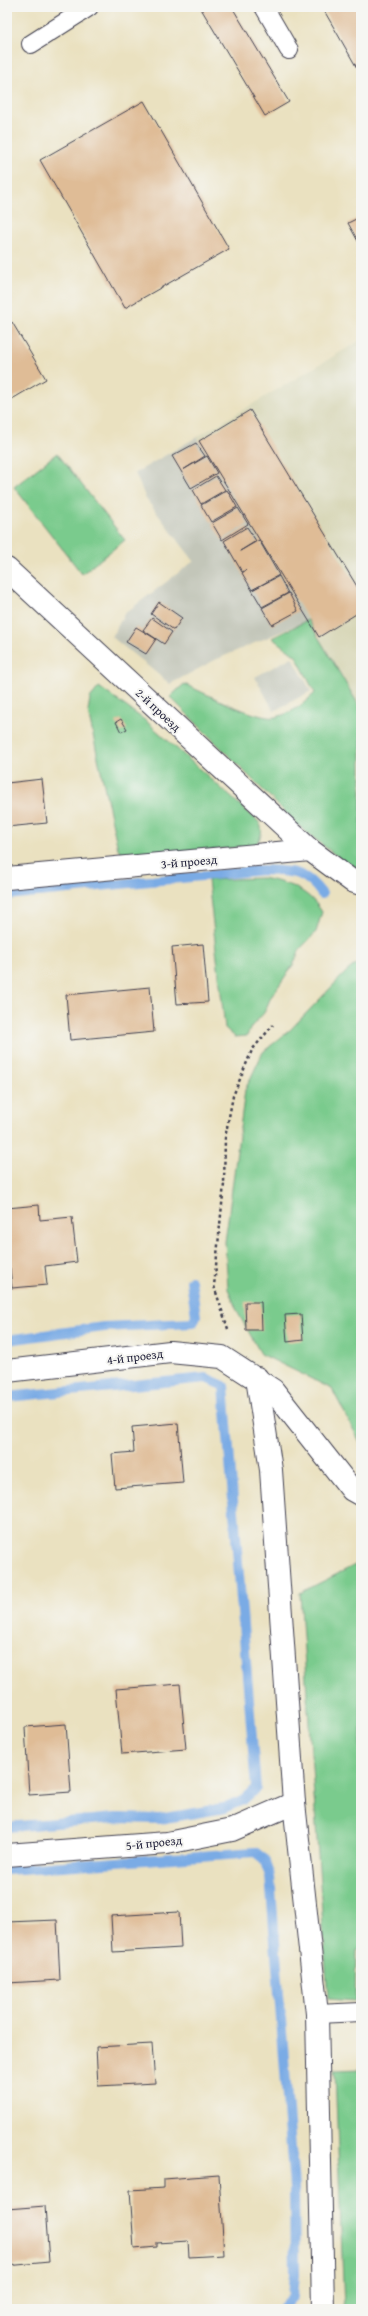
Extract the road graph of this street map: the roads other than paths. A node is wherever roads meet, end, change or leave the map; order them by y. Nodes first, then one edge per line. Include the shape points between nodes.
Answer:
1 (89, 7) edge
2 (264, 7) edge
3 (32, 44) dead end
4 (288, 50) dead end
5 (7, 569) edge
6 (310, 850) junction
7 (7, 878) edge
8 (361, 884) edge
9 (7, 1371) edge
10 (257, 1378) junction
11 (361, 1495) edge
12 (294, 1803) junction
13 (7, 1855) edge
14 (361, 2012) edge
15 (317, 2014) junction
16 (323, 2309) edge

1 - 3 lane
2 - 4 lane
5 - 6 street, 2-й проезд
6 - 7 street, 3-й проезд
6 - 8 street via 352,881
9 - 10 street, 4-й проезд via 170,1352 222,1357
10 - 11 street, 4-й проезд via 273,1390 352,1490
10 - 12 street via 272,1470
12 - 13 street, 5-й проезд via 232,1830 167,1843
12 - 15 street
14 - 15 lane
15 - 16 street

